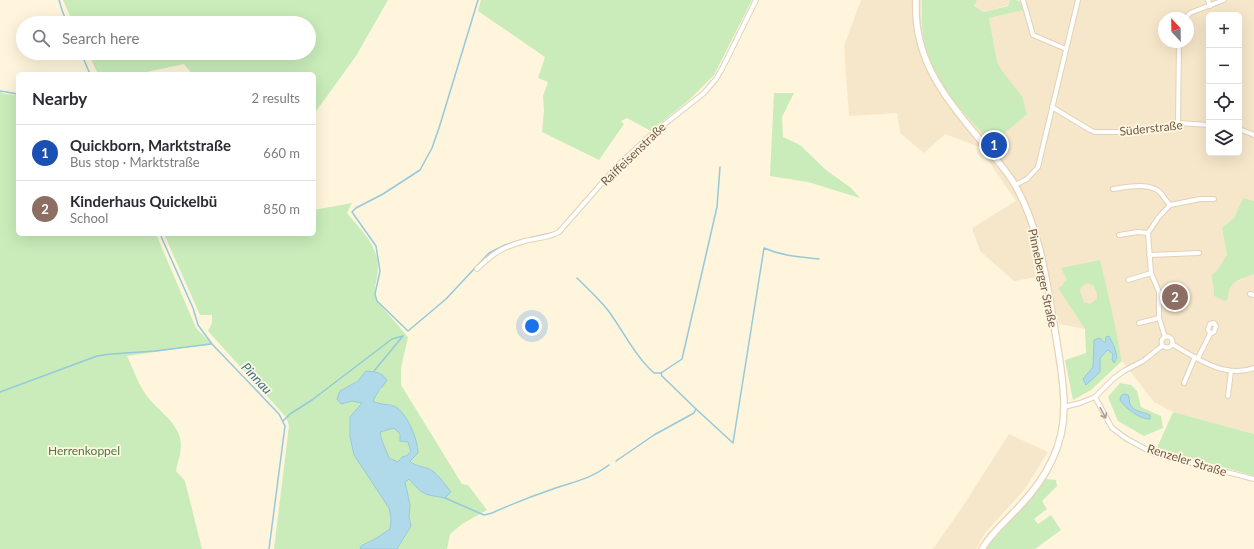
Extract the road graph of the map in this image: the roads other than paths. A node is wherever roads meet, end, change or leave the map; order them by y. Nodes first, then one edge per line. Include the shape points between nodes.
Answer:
1 (756, 0) edge
2 (916, 0) edge
3 (1023, 0) edge
4 (1078, 0) edge
5 (1208, 0) edge
6 (1224, 0) edge
7 (1210, 6) junction
8 (1193, 12) edge
9 (1179, 48) edge
10 (1066, 49) junction
11 (1052, 107) junction
12 (1178, 123) junction
13 (1206, 124) edge
14 (1242, 130) edge
15 (1254, 135) edge
16 (1015, 185) junction
17 (1113, 189) dead end
18 (1214, 199) dead end
19 (1170, 205) junction
20 (1148, 233) junction
21 (1118, 235) dead end
22 (1199, 252) dead end
23 (1149, 255) junction
24 (477, 269) dead end
25 (1151, 273) junction
26 (1128, 280) dead end
27 (1159, 318) junction
28 (1139, 323) dead end
29 (1210, 334) dead end
30 (1165, 337) junction
31 (1172, 344) junction
32 (1162, 346) junction
33 (1196, 358) junction
34 (1254, 368) edge
35 (1231, 371) junction
36 (1184, 383) dead end
37 (1228, 396) dead end
38 (1095, 397) junction
39 (1064, 407) junction
40 (1254, 479) edge
41 (982, 549) edge

1 - 24 street, Raiffeisenstraße via 723,67 704,93 616,167 559,232 553,236 524,241 502,249 490,256
2 - 16 main road, Pinneberger Straße via 918,32 923,52 938,86
3 - 10 street via 1033,35
4 - 10 street
5 - 7 street
6 - 7 street
7 - 8 street
9 - 12 street
10 - 11 street
11 - 12 street, Süderstraße via 1095,132 1135,132 1174,126
11 - 16 street via 1038,167 1027,179
12 - 13 street, Süderstraße
14 - 15 street
16 - 39 main road, Pinneberger Straße via 1038,245 1059,354
17 - 19 street via 1145,186 1159,191
18 - 19 street
19 - 20 street
20 - 21 street
20 - 23 street
22 - 23 street
23 - 25 street
25 - 26 street
25 - 27 street via 1158,292
27 - 28 street
27 - 30 street
29 - 33 street
30 - 31 street via 1171,338
30 - 32 street via 1161,342
31 - 32 street via 1166,348
31 - 33 street
32 - 38 street via 1114,378
33 - 35 street via 1214,367
33 - 36 street
34 - 35 street via 1248,371
35 - 37 street
38 - 39 street
38 -> 40 street, Renzeler Straße via 1112,428 1126,439 1154,453
39 - 41 main road, Pinneberger Straße via 1057,446 1043,477

